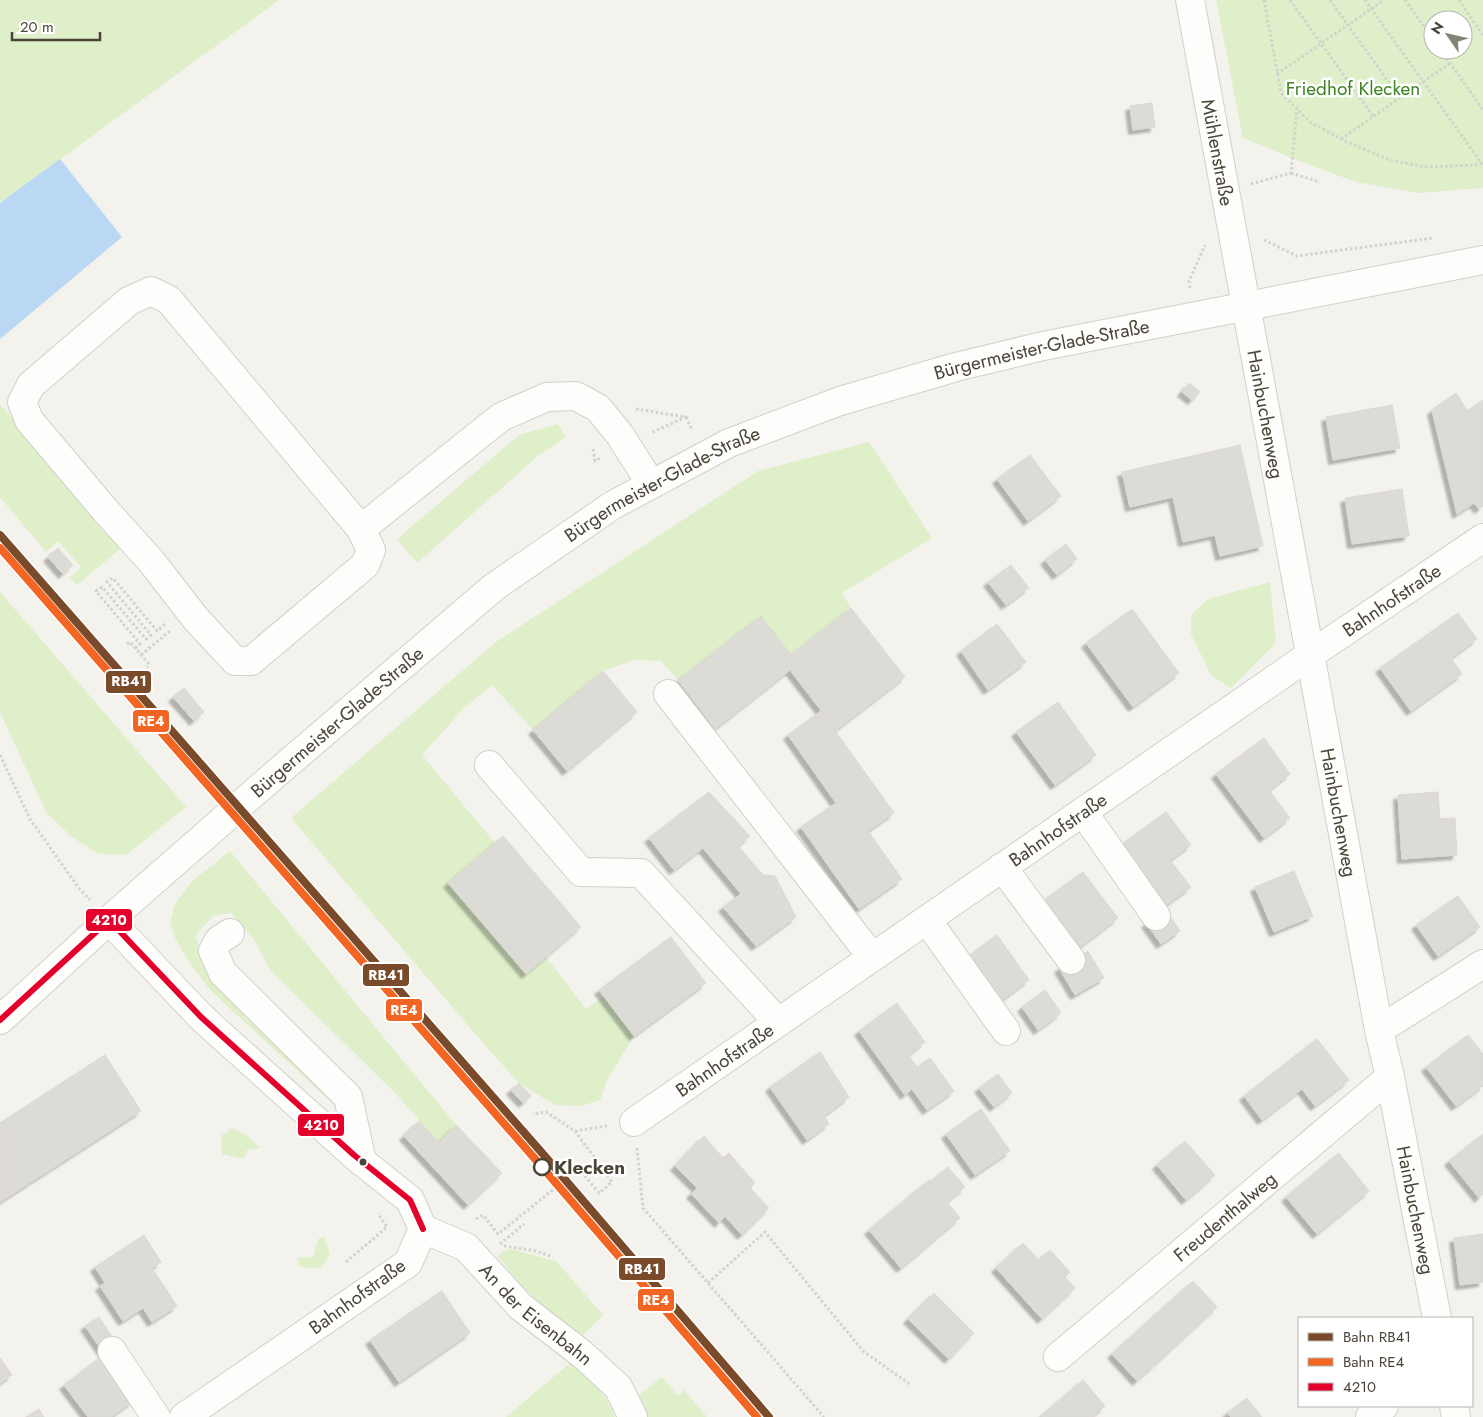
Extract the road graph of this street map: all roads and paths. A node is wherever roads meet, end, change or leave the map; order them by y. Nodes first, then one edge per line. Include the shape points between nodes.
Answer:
1 (1190, 0) edge
2 (1264, 0) edge
3 (1290, 0) edge
4 (1330, 0) edge
5 (1365, 0) edge
6 (1384, 0) edge
7 (1405, 0) edge
8 (1458, 0) edge
9 (1372, 9) junction
10 (1348, 25) junction
11 (1423, 25) edge
12 (1483, 35) edge
13 (1321, 43) junction
14 (1447, 60) edge
15 (1450, 64) junction
16 (1277, 74) junction
17 (1424, 82) junction
18 (1400, 98) junction
19 (1297, 109) junction
20 (1483, 110) edge
21 (1373, 116) junction
22 (1341, 139) junction
23 (1483, 164) edge
24 (1291, 173) junction
25 (1320, 182) dead end
26 (1243, 187) dead end
27 (1438, 238) dead end
28 (1297, 256) dead end
29 (1483, 260) edge
30 (1247, 306) junction
31 (651, 484) junction
32 (361, 529) junction
33 (1483, 538) edge
34 (168, 622) dead end
35 (176, 626) dead end
36 (127, 644) dead end
37 (135, 648) junction
38 (141, 655) junction
39 (1310, 655) junction
40 (146, 667) dead end
41 (668, 694) dead end
42 (0, 755) edge
43 (489, 765) dead end
44 (1083, 812) junction
45 (1002, 867) junction
46 (1156, 916) dead end
47 (109, 920) junction
48 (926, 920) junction
49 (230, 933) dead end
50 (872, 958) junction
51 (1071, 960) dead end
52 (1483, 964) edge
53 (0, 1020) edge
54 (778, 1022) junction
55 (1379, 1030) junction
56 (1006, 1031) dead end
57 (1390, 1077) junction
58 (533, 1114) dead end
59 (634, 1122) joint
60 (362, 1162) junction
61 (374, 1207) dead end
62 (483, 1215) dead end
63 (423, 1228) junction
64 (498, 1246) dead end
65 (553, 1257) dead end
66 (346, 1262) dead end
67 (708, 1283) junction
68 (1437, 1317) edge
69 (112, 1351) dead end
70 (1058, 1357) dead end
71 (911, 1385) dead end
72 (1383, 1407) edge
73 (156, 1417) edge
74 (184, 1417) edge
75 (633, 1417) edge
76 (824, 1417) edge
77 (1370, 1417) edge

1 - 30 street, Mühlenstraße
2 - 16 path
3 - 13 path
4 - 10 path
5 - 9 path
6 - 9 path
7 - 11 path
8 - 12 path
9 - 10 path
9 - 17 path
10 - 13 path
10 - 18 path
13 - 16 path
13 - 21 path
14 - 15 path
15 - 17 path
15 - 20 path
16 - 19 path via 1281,93
17 - 18 path
17 - 23 path
18 - 21 path
19 - 22 path via 1310,122
19 - 24 path
21 - 22 path
22 - 23 path via 1390,160 1416,165
24 - 25 path
24 - 26 path
27 - 28 path
29 - 30 street, Bürgermeister-Glade-Straße
30 - 31 street, Bürgermeister-Glade-Straße via 1043,346 840,401 729,443
30 - 39 street, Hainbuchenweg
31 - 32 street via 620,435 598,408 576,396 547,397 501,418
31 - 47 street, Bürgermeister-Glade-Straße via 613,505 494,587
32 - 32 street via 169,300 151,291 129,301 30,385 22,402 29,420 235,661 251,661 365,565 371,550
33 - 39 street, Bahnhofstraße
34 - 37 path via 157,630 113,578 107,582 151,635 146,639 102,587 96,592 140,644
35 - 38 path
36 - 37 path via 130,642
37 - 38 path
38 - 40 path via 150,664
39 - 44 street, Bahnhofstraße
39 - 55 street, Hainbuchenweg
41 - 50 street
42 - 47 path via 30,819 78,886
43 - 54 street via 581,872 641,873
44 - 45 street, Bahnhofstraße
44 - 46 street
45 - 48 street, Bahnhofstraße
45 - 51 street
47 - 53 street, Bürgermeister-Glade-Straße
47 - 60 street via 201,1017
48 - 50 street, Bahnhofstraße
48 - 56 street
49 - 60 street via 219,940 213,951 222,973 348,1096
50 - 54 street, Bahnhofstraße
52 - 55 street
54 - 59 street, Bahnhofstraße
55 - 57 street, Hainbuchenweg
57 - 68 street, Hainbuchenweg
57 - 70 street, Freudenthalweg
58 - 62 path via 546,1112 575,1131 612,1182 599,1193 579,1169 498,1234
59 - 67 path via 643,1208
60 - 63 street via 410,1200
61 - 66 path via 387,1227
63 - 74 street, Bahnhofstraße via 408,1263
63 - 75 street, An der Eisenbahn via 466,1247 521,1306 582,1354 618,1388
64 - 65 path via 517,1247
67 - 71 path via 765,1232 863,1351
67 - 76 path
69 - 73 street
72 - 77 street

